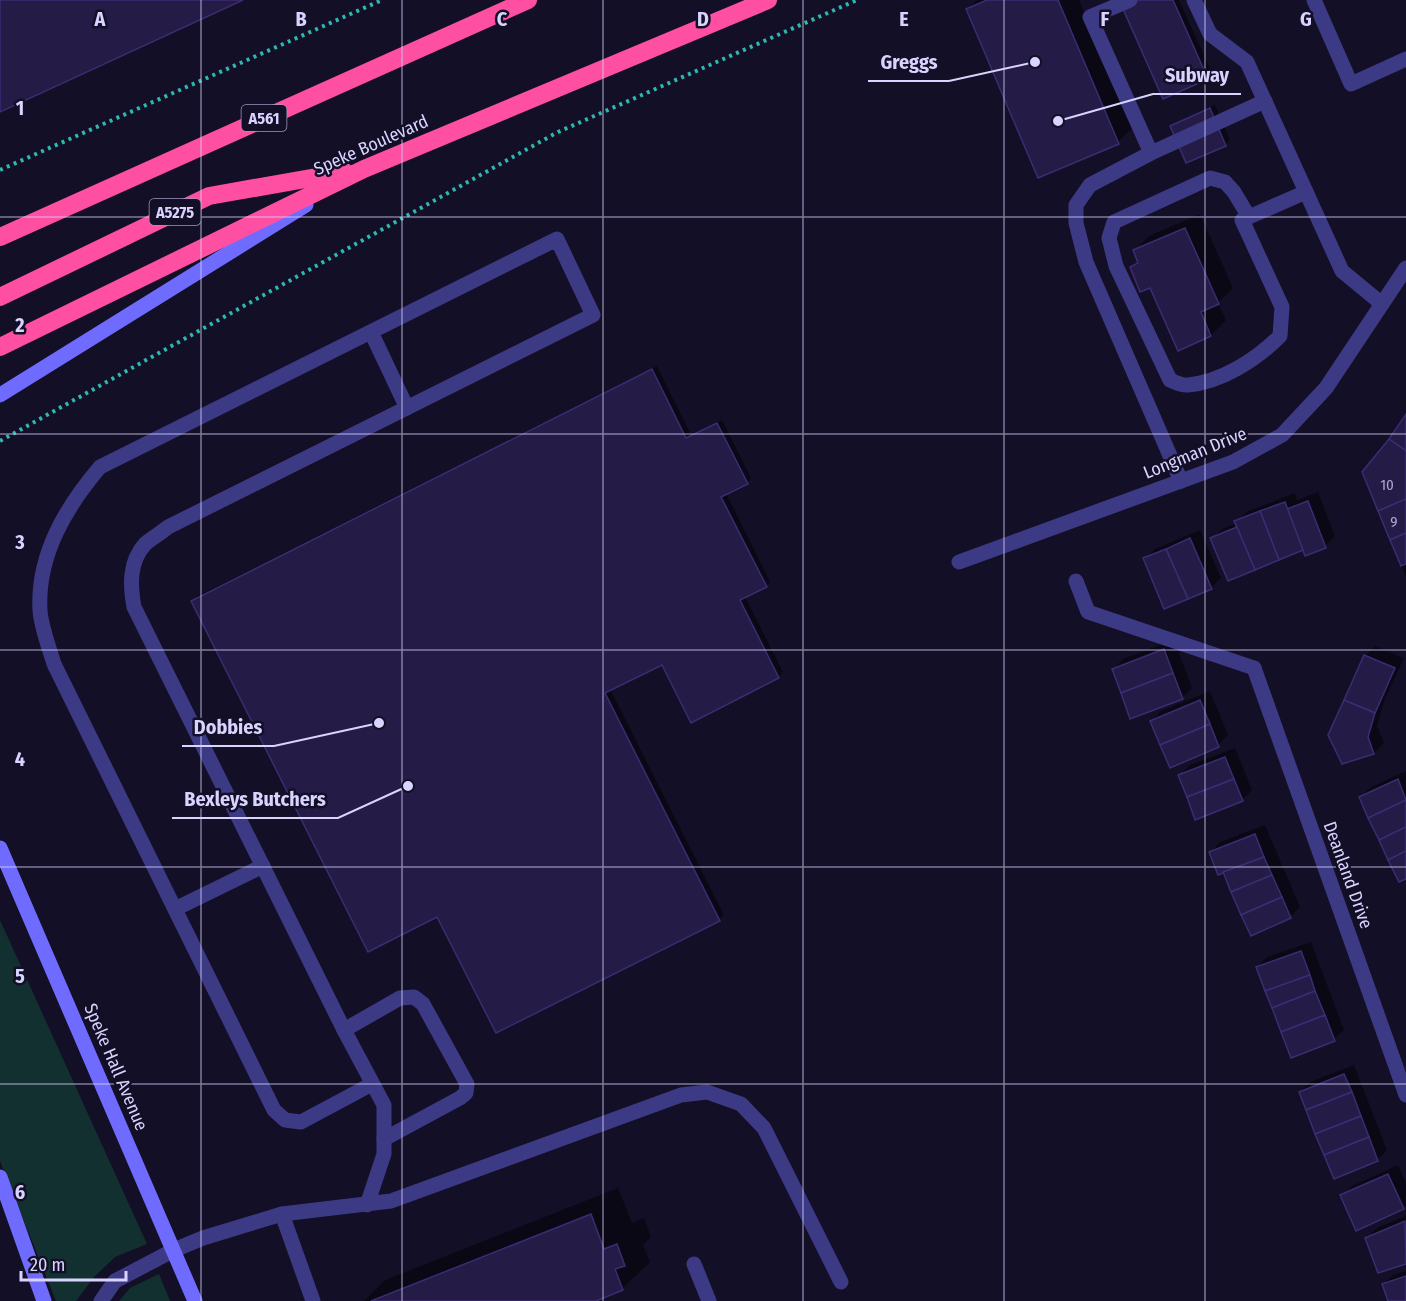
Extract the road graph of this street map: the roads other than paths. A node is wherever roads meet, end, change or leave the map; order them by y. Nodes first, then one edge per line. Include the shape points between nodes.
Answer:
1 (528, 0) edge
2 (768, 0) edge
3 (1130, 0) edge
4 (1194, 0) edge
5 (1320, 2) edge
6 (1406, 59) edge
7 (1264, 101) junction
8 (1151, 153) junction
9 (364, 169) junction
10 (1306, 192) junction
11 (1249, 217) junction
12 (0, 237) edge
13 (1406, 268) edge
14 (0, 297) edge
15 (1382, 304) junction
16 (371, 332) junction
17 (0, 347) edge
18 (0, 395) edge
19 (407, 408) junction
20 (1181, 481) junction
21 (959, 562) dead end
22 (1076, 581) dead end
23 (0, 848) edge
24 (263, 866) junction
25 (175, 909) junction
26 (344, 1030) junction
27 (372, 1084) junction
28 (1406, 1095) edge
29 (384, 1139) junction
30 (0, 1177) edge
31 (367, 1205) junction
32 (282, 1214) junction
33 (174, 1250) junction
34 (694, 1264) dead end
35 (841, 1282) dead end
36 (44, 1301) edge
37 (101, 1301) edge
38 (195, 1301) edge
39 (313, 1301) edge
40 (709, 1301) edge

1 - 12 highway, A561
2 - 9 highway, Speke Boulevard
3 - 8 street via 1090,17
4 - 7 street via 1210,34 1247,62
5 - 6 street via 1351,84
7 - 8 street
7 - 10 street
8 - 20 street via 1090,185 1076,205 1076,223 1086,262
9 - 14 highway, A5275 via 209,196
9 - 17 highway, Speke Boulevard
9 - 18 street
10 - 11 street
10 - 15 street via 1342,272
11 - 11 street via 1242,220 1282,307 1280,336 1268,348 1212,380 1185,386 1170,380 1116,266 1109,238 1114,222 1210,178 1225,182
13 - 15 street, Longman Drive
15 - 20 street, Longman Drive via 1326,387 1282,435 1233,462
16 - 19 street
16 - 19 street via 557,239 593,315
16 - 25 street via 100,467 77,494 57,529 44,568 40,611 54,664
19 - 24 street via 168,527 145,545 133,568 130,584 134,607
20 - 21 street, Longman Drive
22 - 28 street, Deanland Drive via 1088,612 1254,668
23 - 33 street, Speke Hall Avenue
24 - 25 street
24 - 26 street
25 - 27 street via 274,1110 285,1120 301,1122
26 - 27 street
26 - 29 street via 400,998 414,997 423,1004 467,1084 466,1093 460,1098
27 - 29 street via 384,1105
29 - 31 street via 384,1154
30 - 36 street
31 - 32 street
31 - 35 street via 391,1201 681,1095 707,1092 741,1104 764,1128
32 - 33 street
32 - 39 street
33 - 37 street via 115,1281
33 - 38 street, Speke Hall Avenue
34 - 40 street

